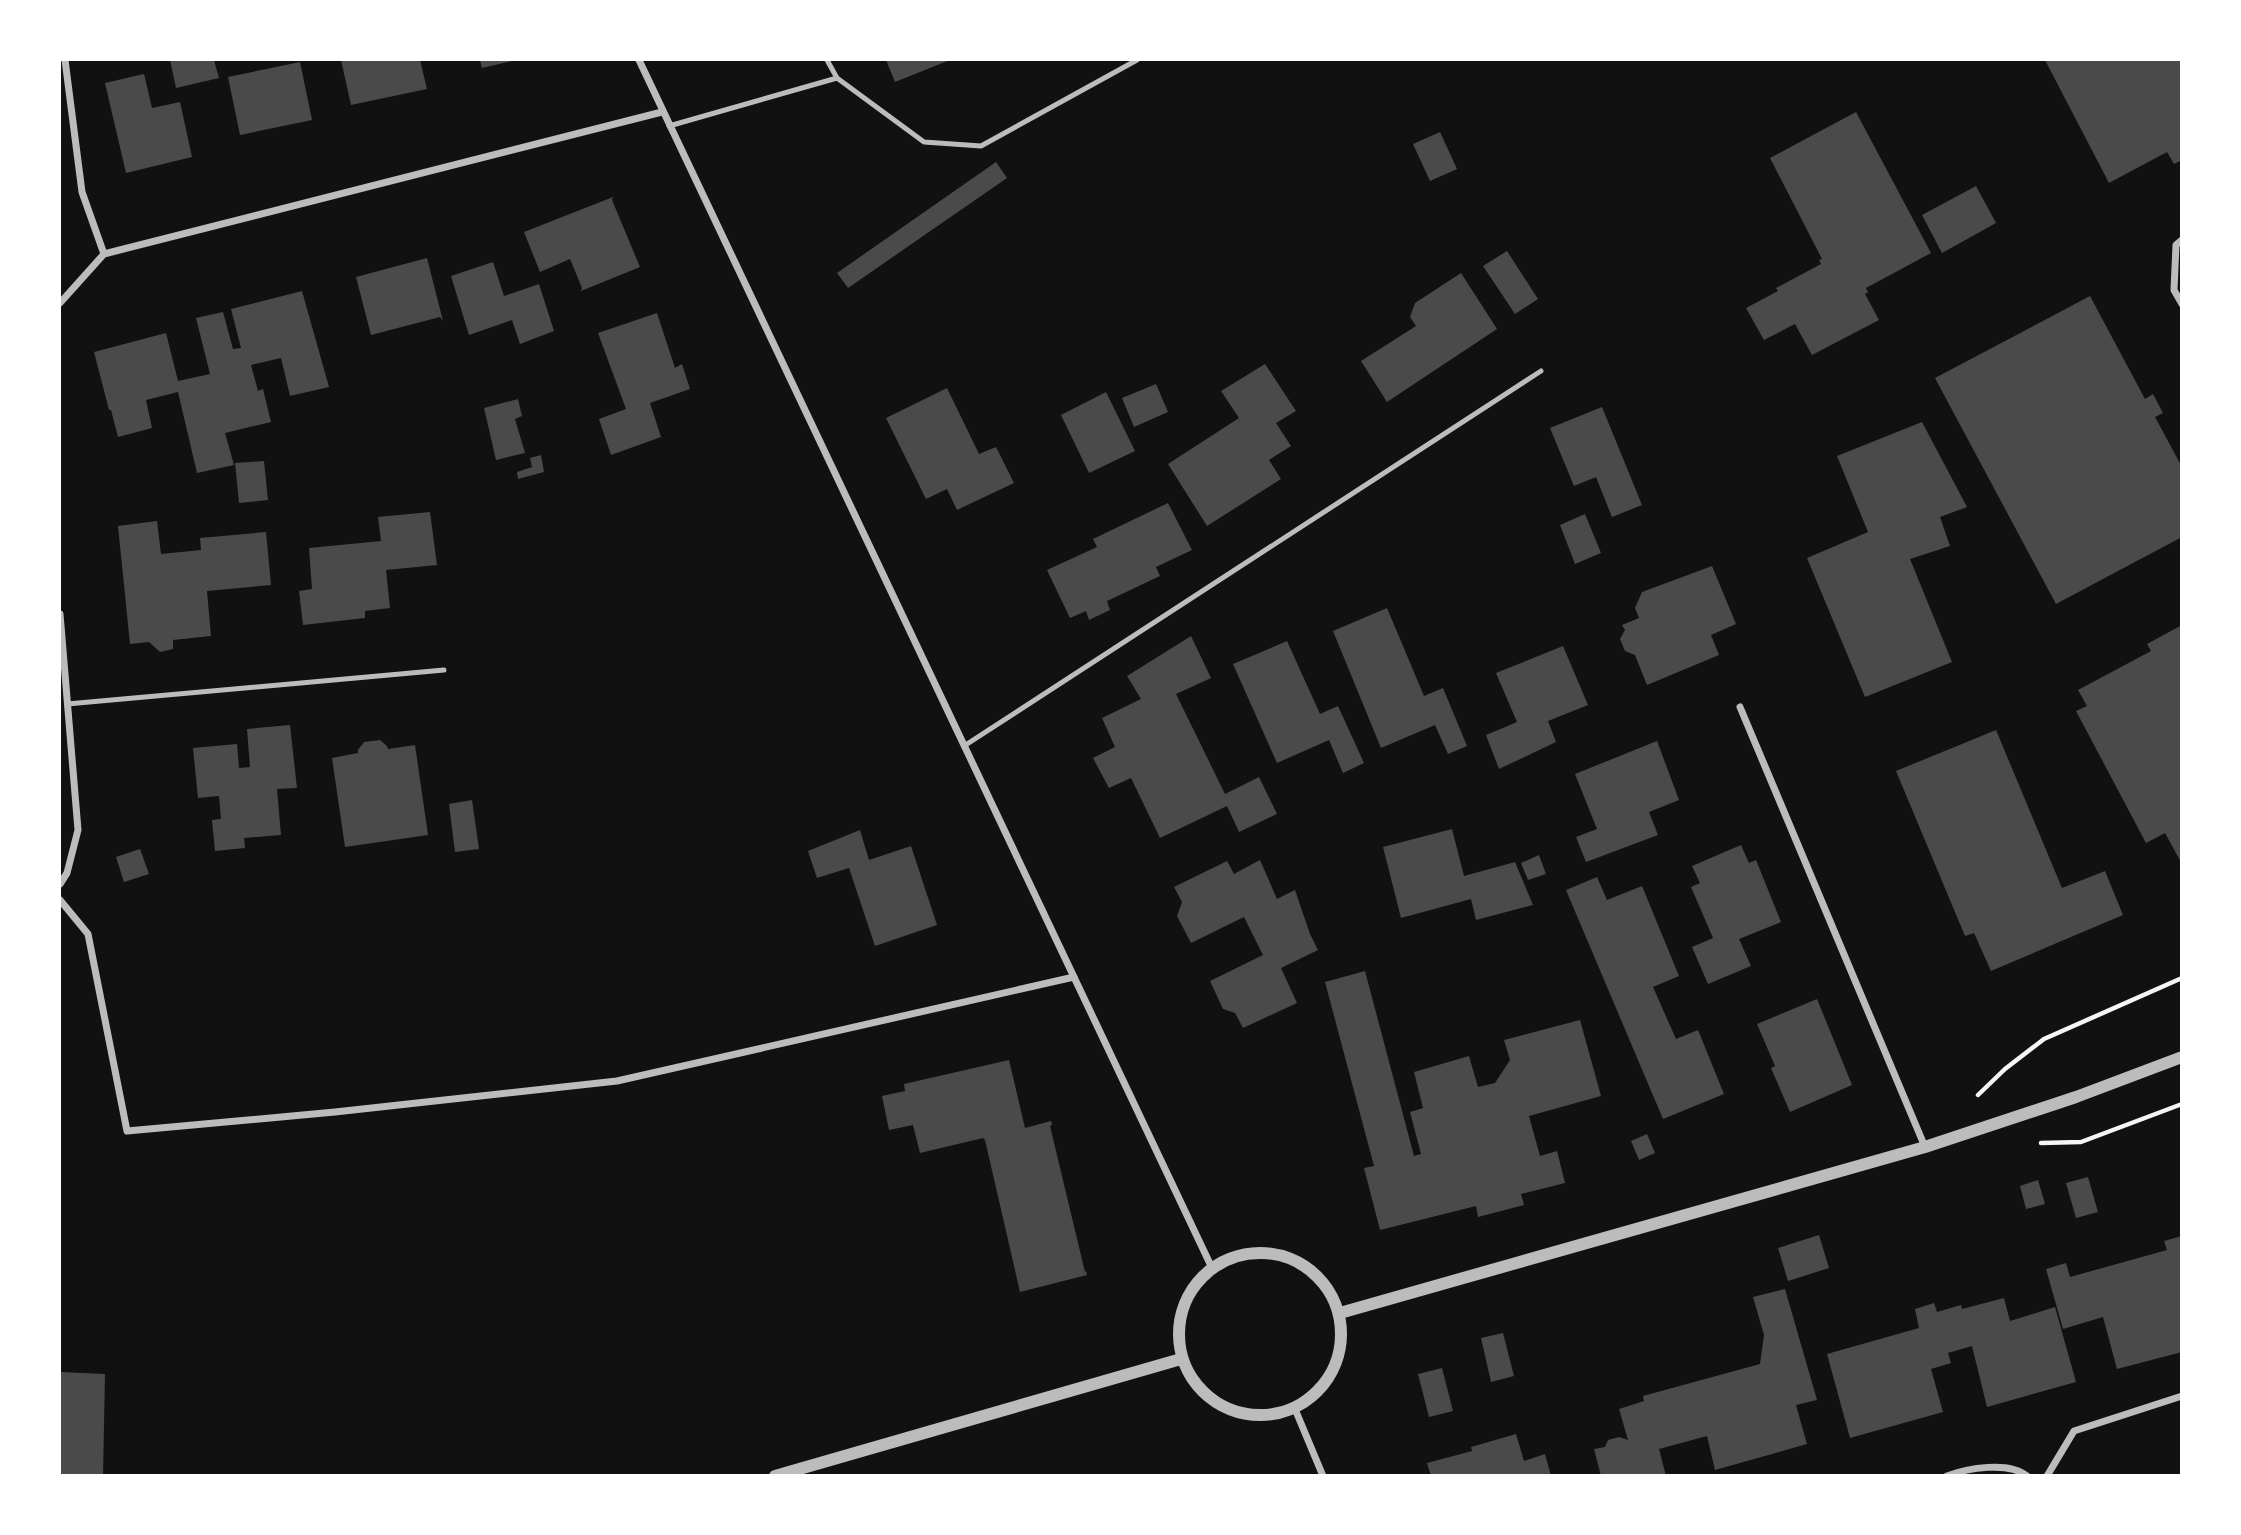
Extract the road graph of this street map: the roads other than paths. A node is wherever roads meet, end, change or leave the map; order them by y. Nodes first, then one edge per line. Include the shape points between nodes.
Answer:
1 (65, 60) edge
2 (639, 60) edge
3 (827, 60) edge
4 (1137, 60) edge
5 (837, 78) junction
6 (662, 112) junction
7 (669, 126) junction
8 (2182, 240) edge
9 (104, 254) junction
10 (60, 303) edge
11 (2182, 304) edge
12 (1541, 370) dead end
13 (60, 614) edge
14 (444, 670) dead end
15 (68, 704) junction
16 (1740, 707) dead end
17 (964, 746) junction
18 (60, 884) edge
19 (60, 900) edge
20 (1074, 976) junction
21 (2182, 1056) edge
22 (1925, 1147) junction
23 (1212, 1268) junction
24 (1339, 1313) junction
25 (1181, 1359) junction
26 (2182, 1396) edge
27 (1295, 1409) junction
28 (775, 1475) edge
29 (1323, 1475) edge
30 (1947, 1475) edge
31 (2027, 1475) edge
32 (2047, 1475) edge

1 - 9 street via 82,192
2 - 6 street
3 - 5 lane
4 - 5 lane via 981,146 924,142
5 - 7 lane
6 - 7 street
6 - 9 street
7 - 17 street
8 - 11 street via 2176,245 2174,290
9 - 10 street
12 - 17 lane
13 - 15 street
14 - 15 lane
15 - 18 street via 78,830
16 - 22 street
17 - 20 street
19 - 20 street via 88,934 127,1131 617,1081
20 - 23 street
21 - 22 street
22 - 24 street
23 - 24 street via 1236,1256 1262,1252 1288,1257 1320,1279
23 - 25 street via 1194,1286 1182,1308
24 - 27 street via 1342,1341 1335,1369 1318,1393
25 - 27 street via 1194,1384 1214,1403 1240,1414 1268,1416
25 - 28 street
26 - 32 street via 2074,1431
27 - 29 street
30 - 31 street via 1989,1466

